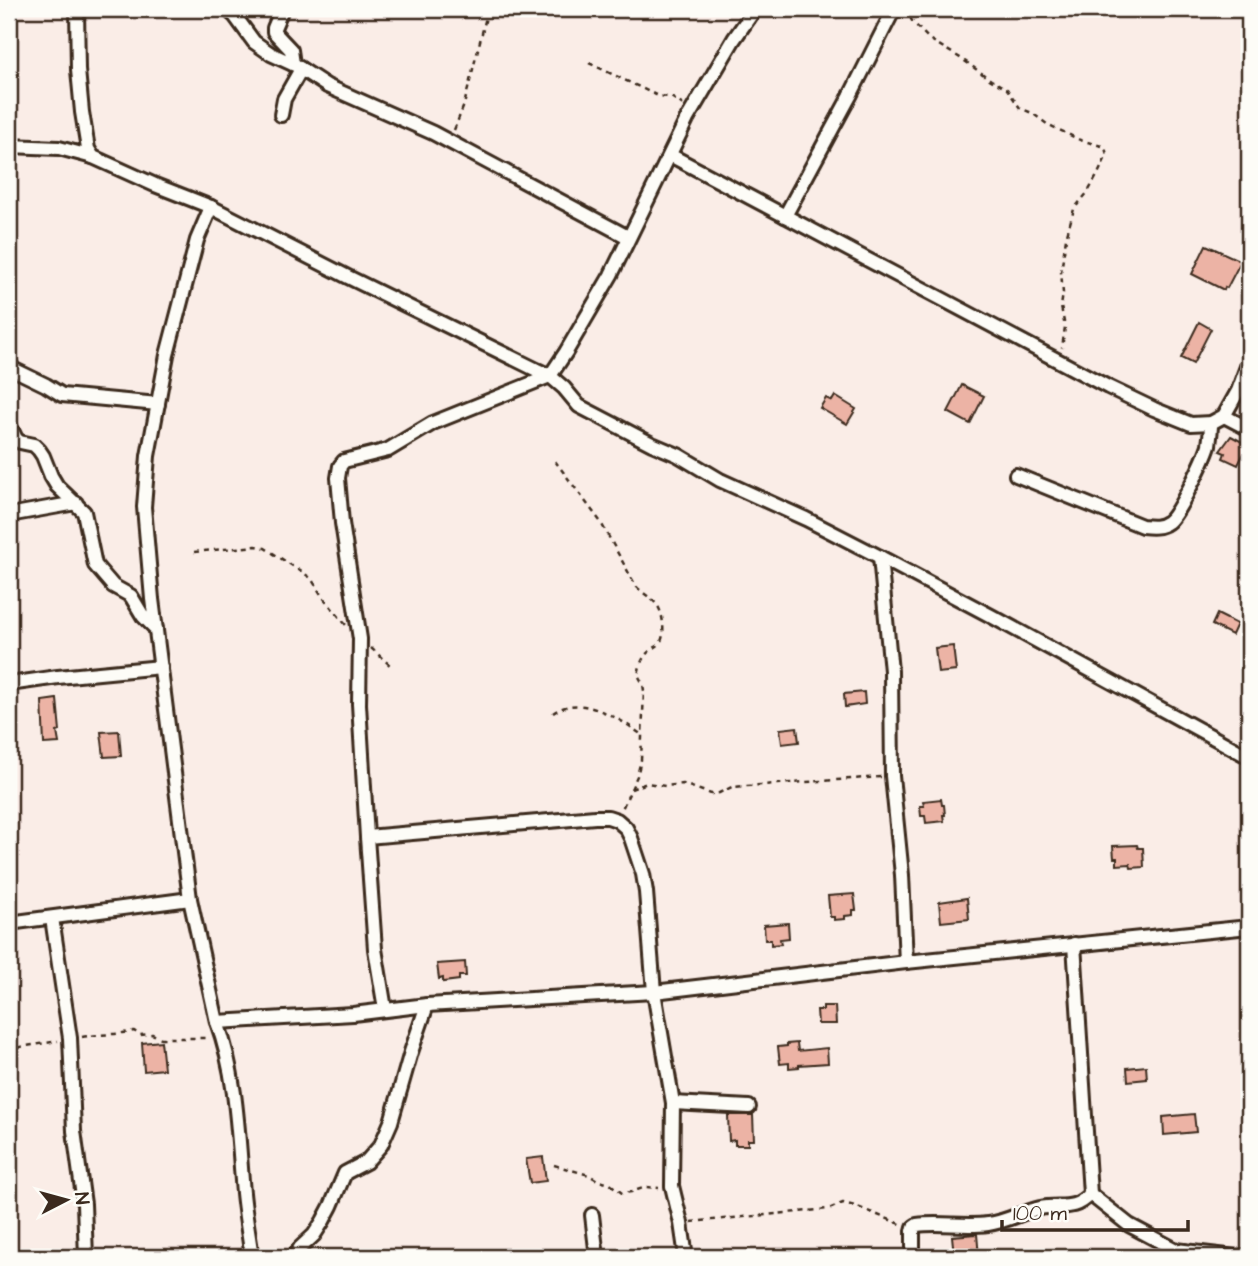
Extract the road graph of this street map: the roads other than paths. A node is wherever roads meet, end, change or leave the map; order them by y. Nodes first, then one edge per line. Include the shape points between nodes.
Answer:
1 (77, 9) edge
2 (282, 9) edge
3 (755, 9) edge
4 (894, 9) edge
5 (234, 11) edge
6 (297, 66) junction
7 (281, 115) dead end
8 (9, 146) edge
9 (670, 155) junction
10 (93, 157) junction
11 (211, 207) junction
12 (785, 216) junction
13 (628, 237) junction
14 (1249, 361) edge
15 (9, 362) edge
16 (550, 376) junction
17 (158, 404) junction
18 (1224, 416) junction
19 (1211, 423) junction
20 (9, 424) edge
21 (1249, 429) edge
22 (1017, 475) dead end
23 (76, 503) junction
24 (9, 515) edge
25 (880, 557) junction
26 (156, 629) junction
27 (161, 667) junction
28 (9, 684) edge
29 (1249, 757) edge
30 (367, 837) junction
31 (190, 899) junction
32 (52, 918) junction
33 (9, 923) edge
34 (1249, 927) edge
35 (1074, 944) junction
36 (906, 962) junction
37 (654, 992) junction
38 (427, 1005) junction
39 (384, 1009) junction
40 (217, 1022) junction
41 (673, 1103) junction
42 (750, 1107) dead end
43 (1090, 1194) junction
44 (592, 1215) dead end
45 (1249, 1256) edge
46 (86, 1257) edge
47 (252, 1257) edge
48 (294, 1257) edge
49 (597, 1257) edge
50 (687, 1257) edge
51 (913, 1257) edge

1 - 10 street via 81,102
2 - 6 street via 274,33 292,50
3 - 9 street
4 - 12 street
5 - 6 street via 254,42
6 - 7 street
6 - 13 street via 327,86 448,141
8 - 10 street via 59,148
9 - 12 street
9 - 13 street
10 - 11 street
11 - 16 street
11 - 17 street via 189,268
12 - 19 street via 1131,398 1191,424
13 - 16 street via 611,275
14 - 18 street
15 - 17 street via 13,369 62,395
16 - 25 street via 579,406
16 - 30 street via 433,424 388,450 341,463 342,523 360,639
17 - 26 street via 144,507
18 - 19 street
18 - 21 street
19 - 22 street via 1205,455 1180,505 1170,521 1157,527 1142,526
20 - 23 street via 16,439 34,444 57,486
23 - 24 street
23 - 26 street via 86,515 95,565 113,586 131,596
25 - 29 street
25 - 36 street via 891,671 892,776
26 - 27 street
27 - 28 street
27 - 31 street
30 - 37 street via 595,817 617,821 631,838 643,874
30 - 39 street
31 - 32 street
31 - 40 street
32 - 33 street
32 - 46 street via 70,1038
34 - 35 street
35 - 36 street
35 - 43 street
36 - 37 street
37 - 38 street
37 - 41 street
38 - 39 street
38 - 48 street via 381,1145 366,1162 345,1173 314,1235
39 - 40 street
40 - 47 street via 232,1074
41 - 42 street
41 - 50 street via 672,1186
43 - 45 street via 1129,1225 1176,1250
43 - 51 street via 1073,1206 1035,1209 994,1223 914,1227
44 - 49 street

